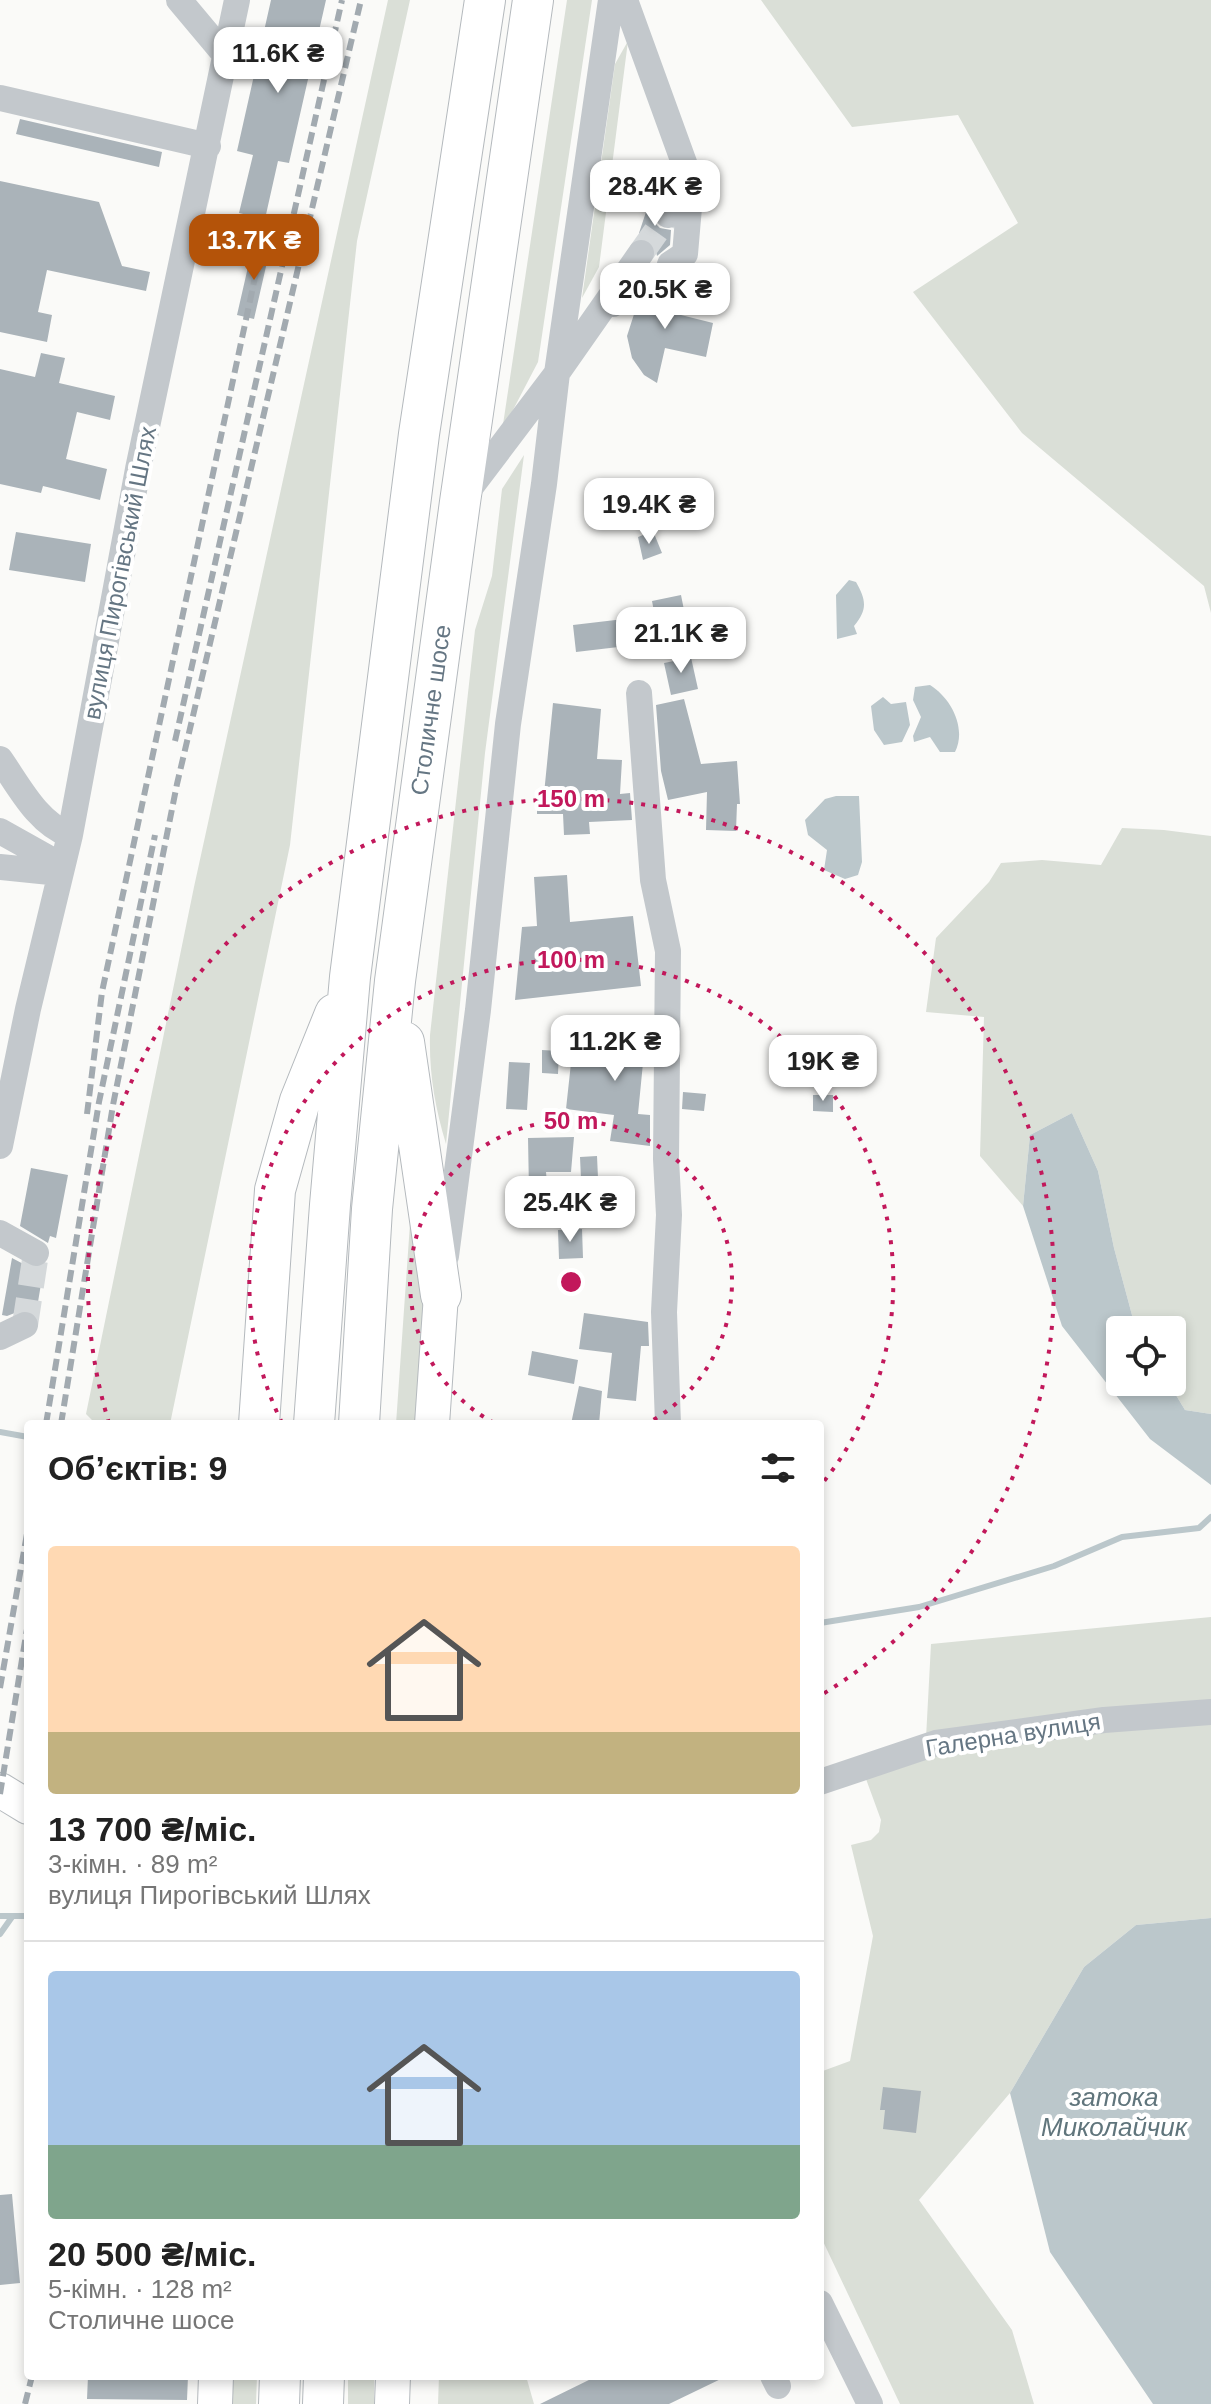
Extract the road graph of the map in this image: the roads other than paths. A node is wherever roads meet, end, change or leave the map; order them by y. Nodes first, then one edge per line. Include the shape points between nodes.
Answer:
1 (179, 0) edge
2 (237, 0) edge
3 (485, 0) edge
4 (533, 0) edge
5 (611, 0) edge
6 (625, 0) edge
7 (226, 56) junction
8 (0, 98) edge
9 (208, 146) junction
10 (691, 182) junction
11 (668, 215) tunnel mouth
12 (641, 253) tunnel mouth
13 (597, 315) junction
14 (557, 373) junction
15 (460, 502) junction
16 (639, 693) dead end
17 (0, 759) edge
18 (0, 831) edge
19 (70, 835) junction
20 (0, 867) edge
21 (60, 873) junction
22 (350, 977) junction
23 (395, 981) junction
24 (0, 1146) edge
25 (0, 1233) edge
26 (36, 1253) dead end
27 (441, 1295) junction
28 (25, 1325) dead end
29 (0, 1337) edge
30 (259, 1420) edge
31 (314, 1420) edge
32 (359, 1420) edge
33 (432, 1420) edge
34 (668, 1420) edge
35 (1211, 1712) edge
36 (824, 1781) edge
37 (0, 1790) edge
38 (24, 1805) edge
39 (824, 2311) edge
40 (216, 2380) edge
41 (280, 2380) edge
42 (324, 2380) edge
43 (393, 2380) edge
44 (215, 2404) edge
45 (279, 2404) edge
46 (323, 2404) edge
47 (392, 2404) edge
48 (870, 2404) edge

1 - 7 street
2 - 7 street, вулиця Пирогівський Шлях
3 - 22 highway, Столичне шосе via 419,434
4 - 15 highway, Столичне шосе
5 - 14 street
6 - 10 street
7 - 9 street, вулиця Пирогівський Шлях
8 - 9 street
9 - 19 street, вулиця Пирогівський Шлях via 138,469
10 - 11 street
10 - 13 street via 685,254
12 - 13 street
13 - 14 street
14 - 15 street
14 - 27 street via 508,724
15 - 23 highway, Столичне шосе
16 - 34 street via 653,880 668,951
17 - 19 street via 31,805 56,830
18 - 21 street via 50,859
19 - 21 street, вулиця Пирогівський Шлях
20 - 21 street
21 - 24 street, вулиця Пирогівський Шлях
22 - 30 highway via 300,1101 275,1190
22 - 31 highway, Столичне шосе
23 - 27 highway
23 - 32 highway, Столичне шосе via 372,1209
25 - 26 street
27 - 33 main road
28 - 29 street
35 - 36 street, Галерна вулиця via 1104,1720 936,1743
37 - 38 main road
39 - 48 street
40 - 44 main road
41 - 45 highway
42 - 46 highway
43 - 47 main road

